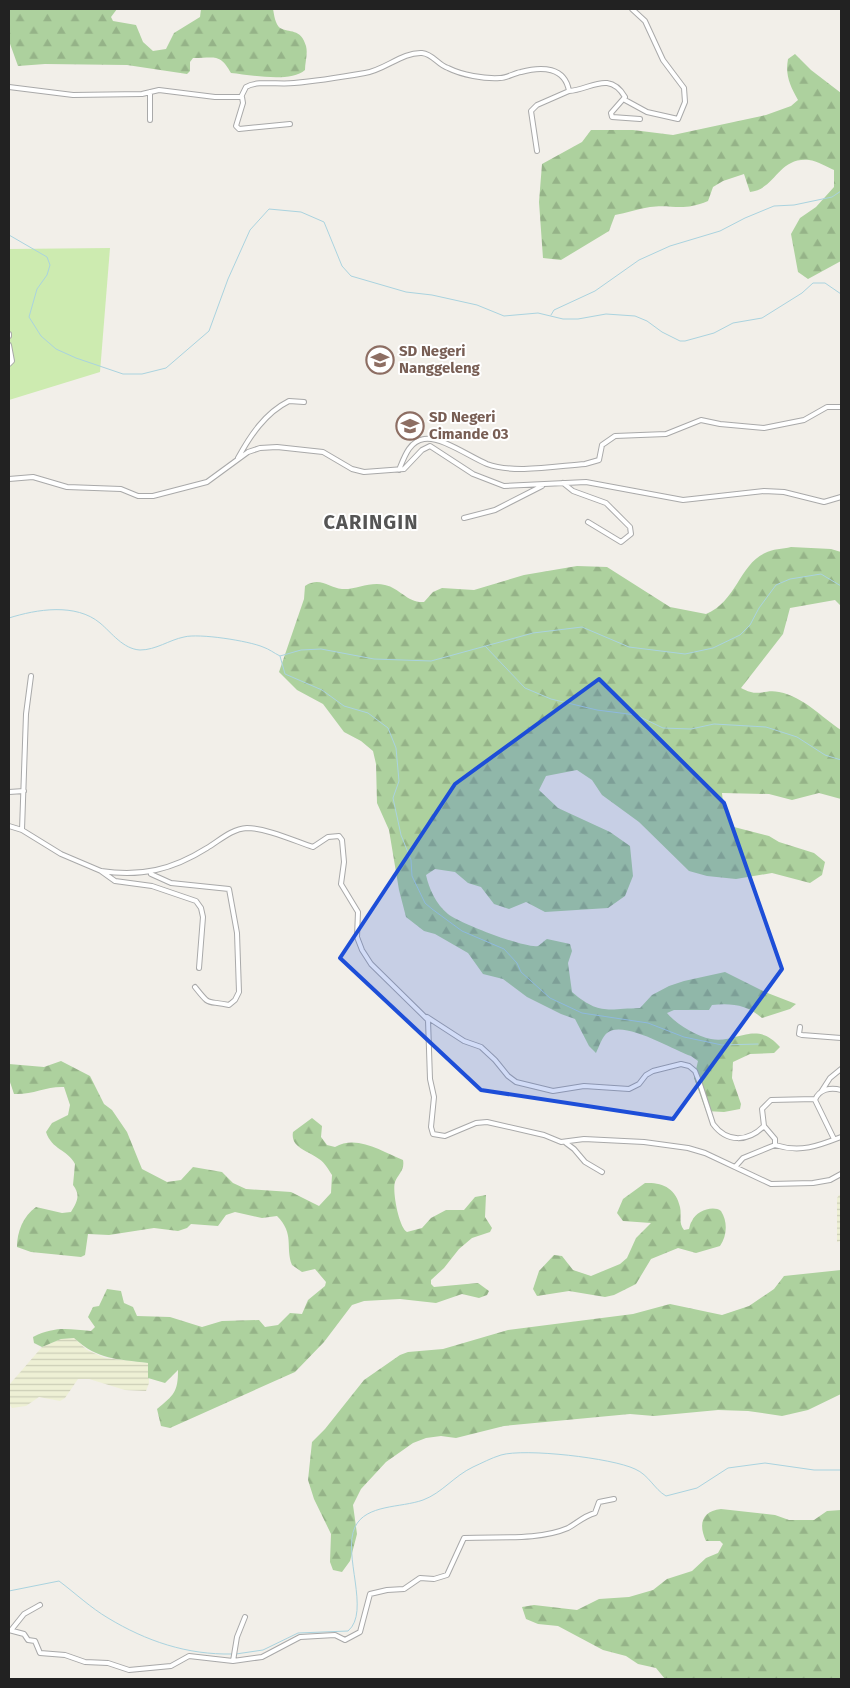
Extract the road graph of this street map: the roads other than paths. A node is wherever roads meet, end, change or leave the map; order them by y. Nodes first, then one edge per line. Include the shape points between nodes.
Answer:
1 (632, 9) edge
2 (9, 87) edge
3 (150, 92) junction
4 (568, 92) junction
5 (242, 97) junction
6 (625, 100) junction
7 (640, 119) dead end
8 (150, 120) dead end
9 (290, 124) dead end
10 (536, 151) dead end
11 (9, 345) edge
12 (9, 364) edge
13 (304, 402) dead end
14 (841, 407) edge
15 (238, 458) junction
16 (399, 470) junction
17 (9, 479) edge
18 (563, 483) junction
19 (544, 485) junction
20 (841, 497) edge
21 (464, 518) dead end
22 (588, 522) dead end
23 (31, 676) dead end
24 (24, 791) junction
25 (9, 792) edge
26 (9, 826) edge
27 (22, 830) junction
28 (101, 871) junction
29 (150, 873) junction
30 (199, 968) dead end
31 (194, 987) dead end
32 (427, 1017) junction
33 (800, 1027) dead end
34 (841, 1038) edge
35 (841, 1069) edge
36 (841, 1090) edge
37 (821, 1092) junction
38 (815, 1099) junction
39 (764, 1126) junction
40 (841, 1137) edge
41 (834, 1140) junction
42 (566, 1143) junction
43 (775, 1145) junction
44 (735, 1167) junction
45 (602, 1172) dead end
46 (841, 1174) edge
47 (614, 1499) dead end
48 (40, 1605) dead end
49 (245, 1617) dead end
50 (11, 1630) edge
51 (233, 1660) junction

1 - 6 street via 651,30 656,47 682,83 686,96 678,119 647,112
2 - 3 street via 73,95
3 - 5 street via 164,90
3 - 8 street
4 - 5 street via 566,80 558,72 544,69 501,78 482,77 447,68 429,54 422,53 370,72 302,82 253,84 246,88
4 - 6 street via 600,82 623,93
4 - 10 street via 537,104 531,111
5 - 9 street via 238,129
6 - 7 street via 611,113 612,117
11 - 12 street via 12,361
13 - 15 street via 289,401 268,416 248,438
14 - 16 street via 827,407 804,420 764,428 701,420 666,434 615,436 602,444 599,460 586,464 499,468 442,442 423,439 408,450
15 - 16 street via 260,448 289,447 323,452 352,469 376,473
15 - 17 street via 210,481 146,496 121,489 67,487 33,477
16 - 19 street via 407,467 430,446 484,480 504,486
18 - 19 street
18 - 20 street via 586,482 683,500 764,491 784,492 824,502
18 - 22 street via 606,503 630,527 631,534 621,542
19 - 21 street via 494,510
23 - 24 street via 26,714
24 - 25 street
24 - 27 street
26 - 27 street
27 - 28 street via 70,859
28 - 29 street
28 - 30 street via 115,880 152,886 198,904 203,917
29 - 31 street via 171,883 229,889 237,933 238,992 229,1005 209,1004
29 - 32 street via 194,856 224,836 243,829 257,829 313,847 334,835 339,836 344,862 341,884 358,912 357,937 362,950 371,964
32 - 39 street via 464,1041 482,1047 516,1082 553,1091 584,1086 629,1089 653,1071 681,1064 695,1071 717,1130 735,1139 745,1139
32 - 42 street via 434,1097 433,1134 445,1136 486,1122
33 - 34 street via 802,1035
35 - 37 street
36 - 37 street via 832,1088
37 - 38 street
38 - 39 street via 771,1100 762,1109
38 - 41 street via 815,1105
39 - 43 street via 773,1136
40 - 41 street
41 - 43 street via 800,1150
42 - 44 street via 584,1139 680,1147 706,1153
42 - 45 street via 585,1162
43 - 44 street via 747,1156
44 - 46 street via 771,1184 813,1183
47 - 51 street via 599,1502 595,1513 582,1517 568,1528 532,1536 464,1538 447,1575 420,1578 404,1589 370,1594 360,1632 345,1640 335,1635 300,1637 262,1657
48 - 50 street via 24,1614
49 - 51 street
50 - 51 street via 36,1641 40,1653 108,1663 129,1670 171,1666 189,1656

